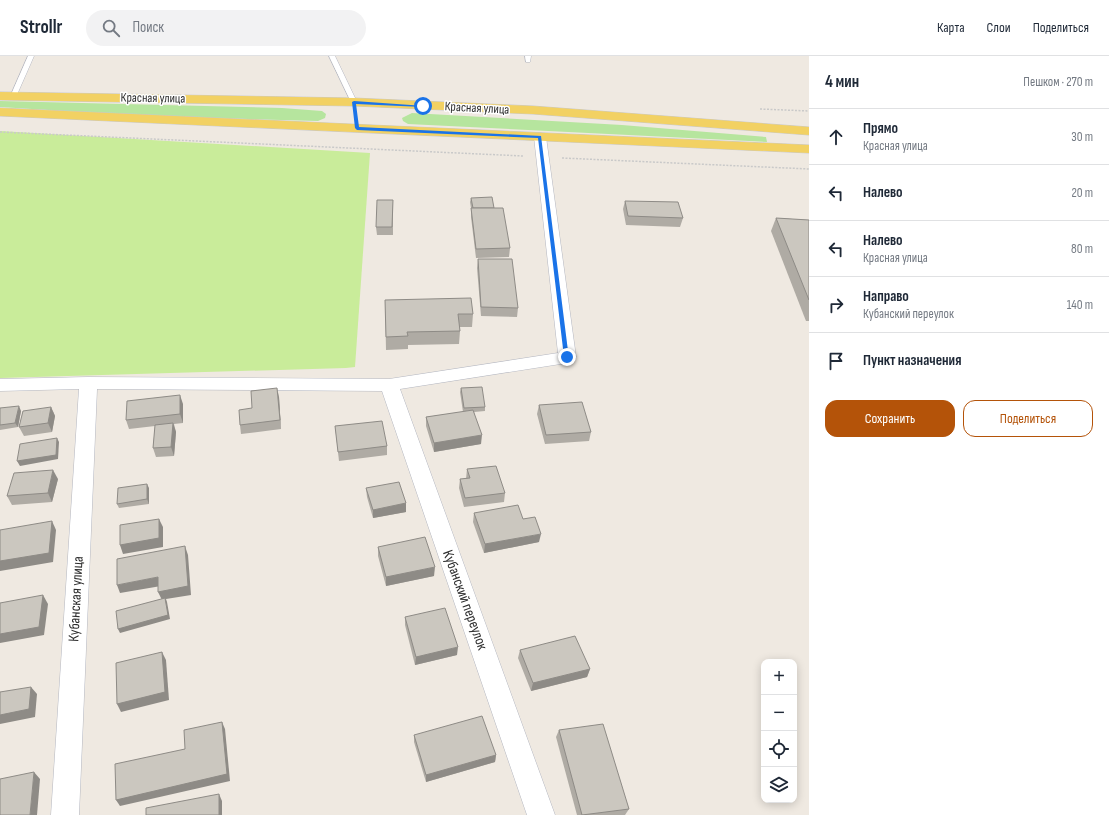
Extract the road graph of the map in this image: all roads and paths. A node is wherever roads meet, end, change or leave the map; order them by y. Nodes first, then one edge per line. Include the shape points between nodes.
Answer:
1 (31, 56) edge
2 (332, 56) edge
3 (6, 96) edge
4 (354, 102) junction
5 (0, 112) edge
6 (357, 128) junction
7 (809, 131) edge
8 (0, 132) edge
9 (540, 137) junction
10 (809, 149) edge
11 (542, 157) junction
12 (809, 169) edge
13 (88, 383) junction
14 (0, 385) edge
15 (389, 385) junction
16 (64, 815) edge
17 (541, 815) edge

1 - 3 lane
2 - 4 lane
3 - 4 main road, Красная улица
4 - 6 main road
4 - 7 main road, Красная улица via 533,110
5 - 6 main road, Красная улица
6 - 9 main road, Красная улица
8 - 11 path
9 - 10 main road, Красная улица
9 - 11 street
11 - 12 path
11 - 15 street via 567,357
13 - 14 street
13 - 15 street
13 - 16 street, Кубанская улица
15 - 17 street, Кубанский переулок

